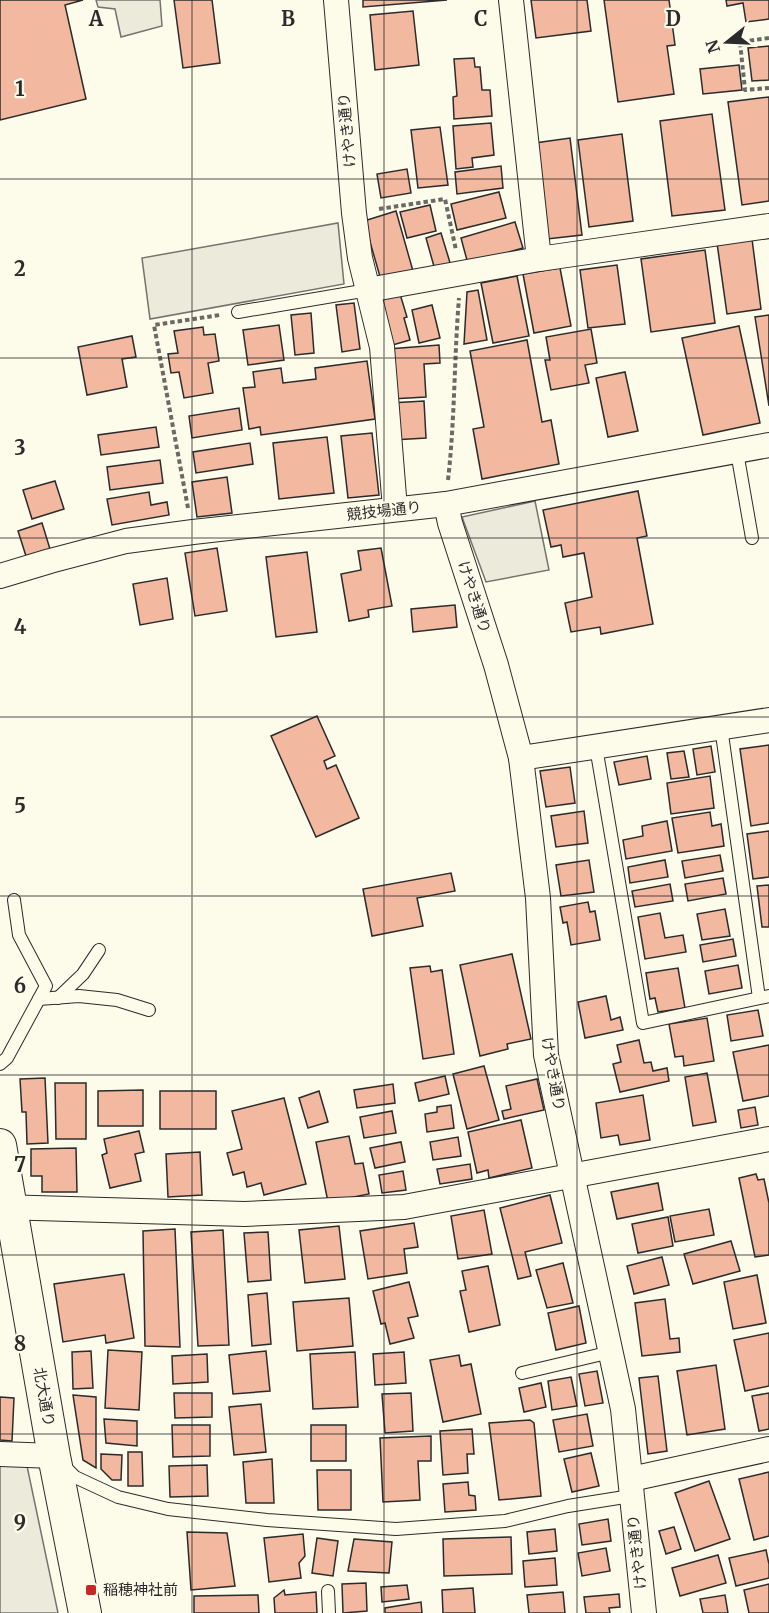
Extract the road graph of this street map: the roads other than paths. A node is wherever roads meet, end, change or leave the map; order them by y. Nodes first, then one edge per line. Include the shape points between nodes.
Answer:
1 (336, 0) edge
2 (511, 0) edge
3 (769, 226) edge
4 (539, 260) junction
5 (368, 290) junction
6 (238, 312) road end
7 (769, 445) edge
8 (737, 452) junction
9 (446, 504) junction
10 (395, 509) junction
11 (752, 538) dead end
12 (0, 576) edge
13 (769, 720) edge
14 (721, 727) junction
15 (596, 747) junction
16 (521, 758) junction
17 (14, 900) dead end
18 (99, 950) dead end
19 (764, 997) edge
20 (58, 998) junction
21 (39, 999) junction
22 (149, 1010) dead end
23 (0, 1064) edge
24 (769, 1139) edge
25 (0, 1145) edge
26 (573, 1176) junction
27 (5, 1207) edge
28 (611, 1352) junction
29 (522, 1373) dead end
30 (769, 1449) edge
31 (0, 1454) edge
32 (54, 1456) junction
33 (631, 1488) junction
34 (328, 1591) dead end
35 (85, 1613) edge
36 (329, 1613) edge
37 (644, 1613) edge

1 - 5 street, けやき通り via 354,213
2 - 4 street
3 - 4 street
4 - 5 street
5 - 6 lane
5 - 10 street, けやき通り via 382,347
7 - 8 street, 競技場通り
8 - 9 street, 競技場通り
8 - 11 lane
9 - 10 street, 競技場通り
9 - 16 street, けやき通り
10 - 12 street, 競技場通り via 126,542
13 - 14 street
14 - 15 street
14 - 19 lane
15 - 16 street
15 - 19 lane via 643,1023
16 - 26 street, けやき通り via 538,898 546,1055
17 - 21 lane via 19,935 46,986
18 - 20 lane via 83,974
20 - 21 lane
20 - 22 lane via 117,1000
21 - 23 lane
24 - 26 street
25 - 27 street, 北大通り
26 - 27 street via 404,1207 245,1214
26 - 28 street, けやき通り
27 - 32 street, 北大通り
28 - 29 lane
28 - 33 street, けやき通り via 623,1409
30 - 33 street
31 - 32 street
32 - 33 lane via 75,1477 118,1497 168,1509 396,1529 505,1521
32 - 35 street, 北大通り
33 - 37 street, けやき通り
34 - 36 lane

